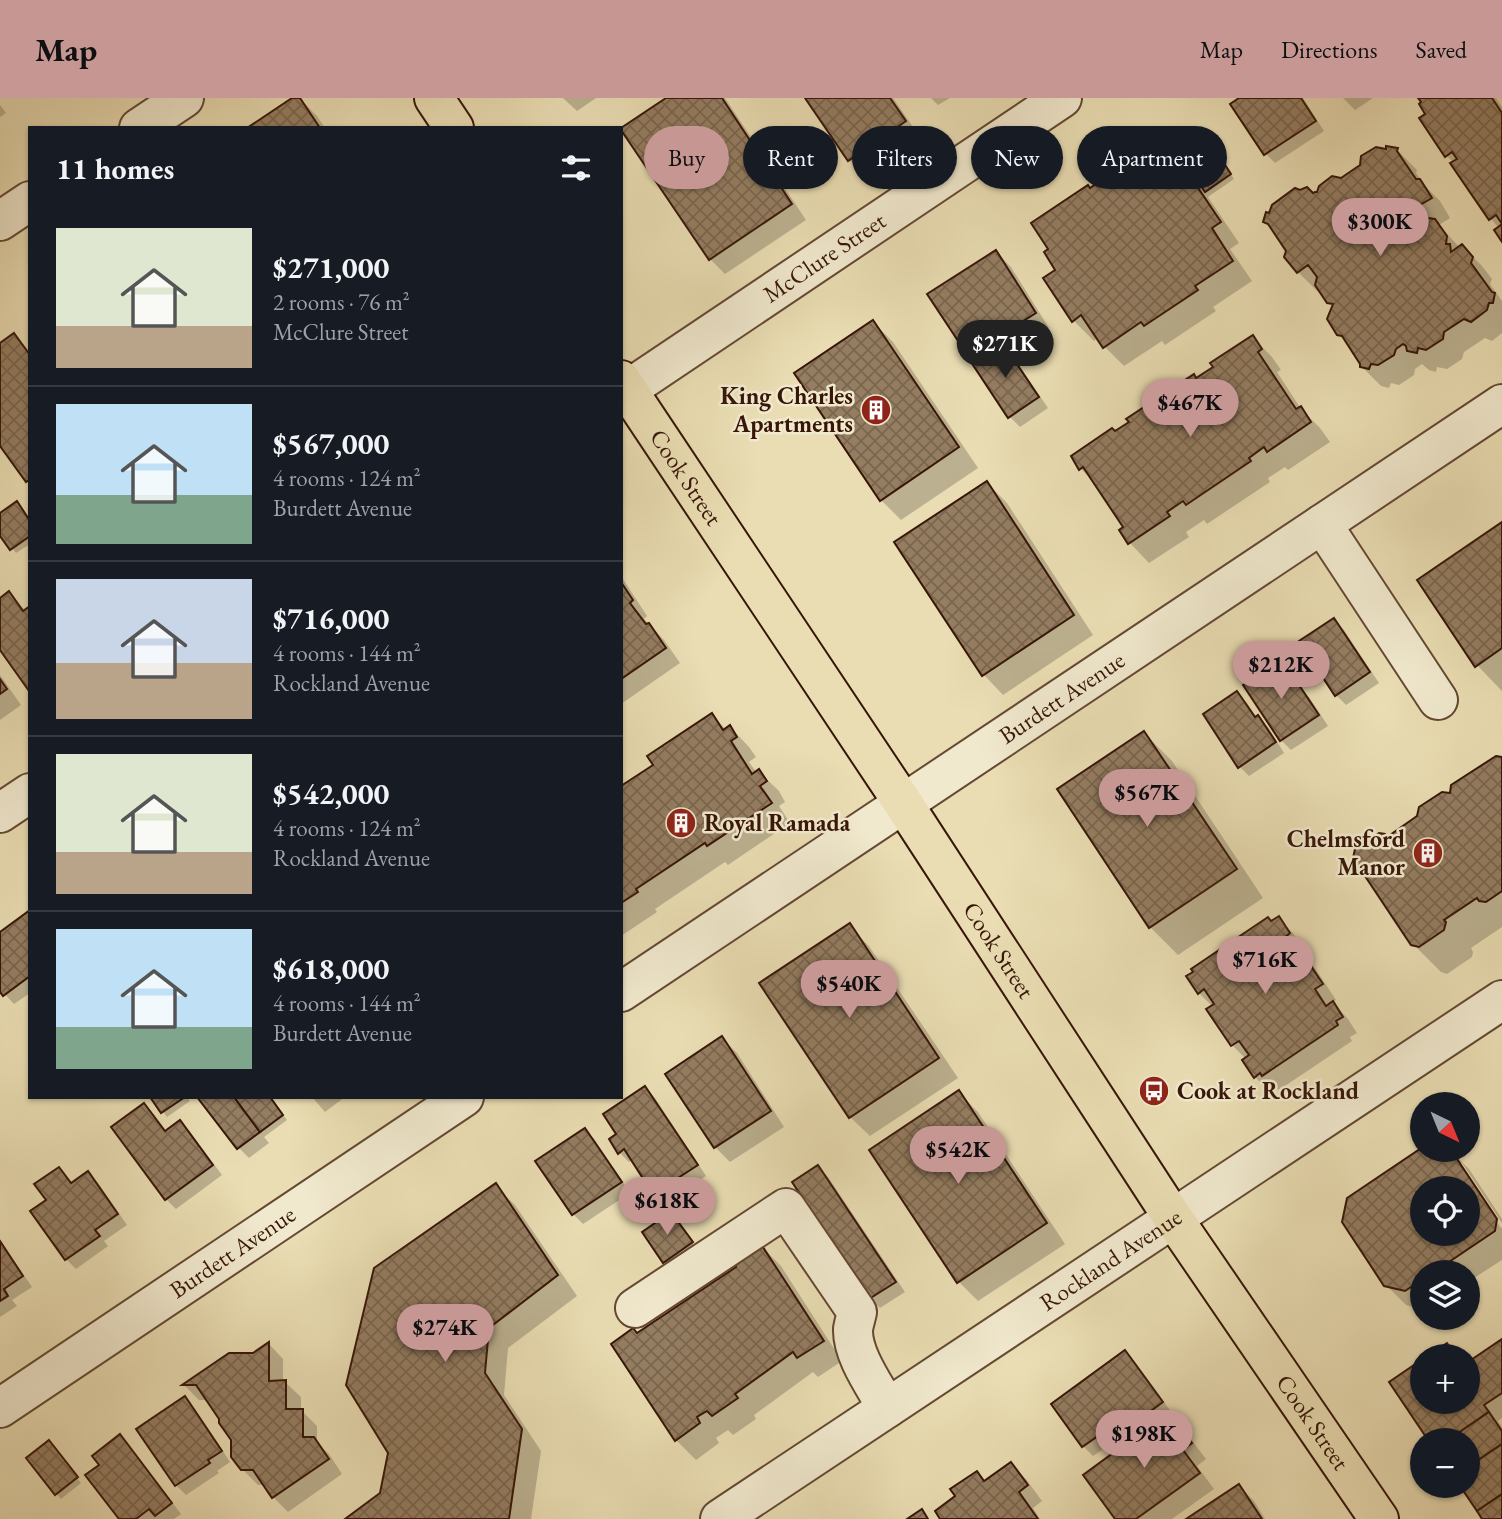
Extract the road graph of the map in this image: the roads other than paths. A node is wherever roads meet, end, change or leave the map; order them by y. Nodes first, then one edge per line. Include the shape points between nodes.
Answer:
1 (434, 98) edge
2 (1062, 98) edge
3 (174, 101) edge
4 (142, 126) edge
5 (453, 126) edge
6 (28, 202) edge
7 (0, 221) edge
8 (623, 388) edge
9 (1502, 404) edge
10 (1322, 524) junction
11 (1438, 700) dead end
12 (28, 794) edge
13 (903, 803) junction
14 (0, 813) edge
15 (623, 991) edge
16 (1502, 1000) edge
17 (461, 1099) edge
18 (1173, 1218) junction
19 (635, 1308) dead end
20 (0, 1408) edge
21 (887, 1408) junction
22 (720, 1519) edge
23 (1379, 1519) edge

1 - 5 main road
2 - 8 street, McClure Street
3 - 4 street
6 - 7 street
8 - 13 main road, Cook Street
9 - 10 street, Burdett Avenue
10 - 11 street
10 - 13 street, Burdett Avenue
12 - 14 street
13 - 15 street, Burdett Avenue
13 - 18 main road, Cook Street
16 - 18 street, Rockland Avenue
17 - 20 street, Burdett Avenue
18 - 21 street, Rockland Avenue
18 - 23 main road, Cook Street
19 - 21 street via 786,1208 857,1312 856,1348
21 - 22 street, Rockland Avenue

